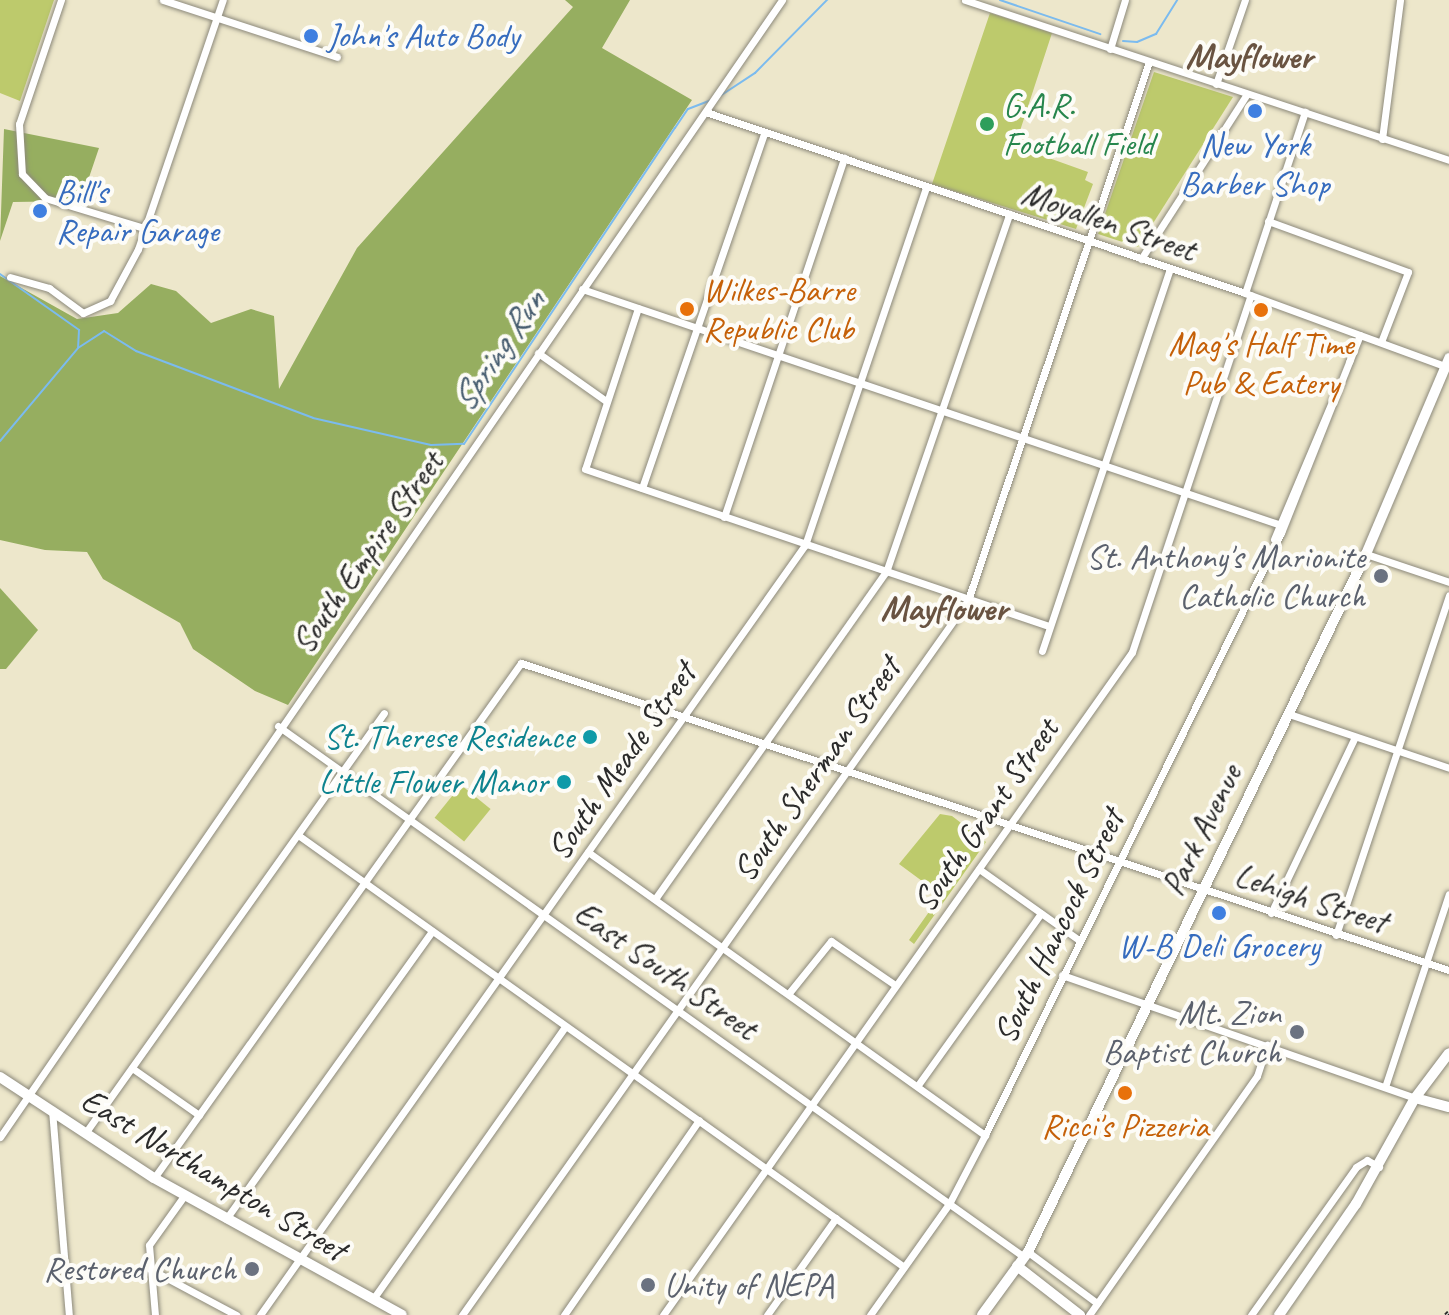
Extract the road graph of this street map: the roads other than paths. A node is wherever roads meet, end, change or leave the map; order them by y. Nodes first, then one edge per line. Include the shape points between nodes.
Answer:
1 (61, 0) edge
2 (163, 0) edge
3 (223, 0) edge
4 (782, 0) edge
5 (965, 0) edge
6 (1125, 0) edge
7 (1245, 0) edge
8 (1400, 0) edge
9 (217, 18) junction
10 (1110, 49) junction
11 (337, 57) dead end
12 (1149, 62) junction
13 (1216, 84) junction
14 (1247, 94) junction
15 (706, 112) junction
16 (1305, 112) junction
17 (764, 133) junction
18 (1382, 139) junction
19 (844, 158) junction
20 (1449, 160) edge
21 (926, 187) junction
22 (1009, 214) junction
23 (1268, 221) junction
24 (144, 228) junction
25 (1088, 241) junction
26 (1141, 259) junction
27 (1170, 269) junction
28 (10, 277) dead end
29 (582, 289) junction
30 (1248, 294) junction
31 (638, 308) junction
32 (697, 329) junction
33 (1360, 335) junction
34 (1381, 342) junction
35 (538, 353) junction
36 (779, 356) junction
37 (1350, 360) junction
38 (1448, 364) edge
39 (859, 382) junction
40 (606, 401) junction
41 (941, 410) junction
42 (1022, 439) junction
43 (1102, 465) junction
44 (642, 488) junction
45 (1185, 493) junction
46 (724, 517) junction
47 (1278, 524) junction
48 (805, 545) junction
49 (1272, 548) junction
50 (1366, 554) junction
51 (886, 572) junction
52 (1449, 582) edge
53 (1449, 595) edge
54 (968, 600) junction
55 (1049, 626) junction
56 (1042, 651) dead end
57 (384, 713) dead end
58 (1289, 714) junction
59 (683, 716) junction
60 (278, 726) junction
61 (1355, 737) junction
62 (766, 744) junction
63 (1397, 751) junction
64 (1449, 768) edge
65 (343, 771) junction
66 (847, 771) junction
67 (409, 819) junction
68 (1010, 825) junction
69 (298, 835) junction
70 (588, 852) junction
71 (1117, 863) junction
72 (979, 869) junction
73 (363, 883) junction
74 (1203, 890) junction
75 (1449, 894) edge
76 (655, 899) junction
77 (1041, 913) junction
78 (1271, 913) junction
79 (544, 915) junction
80 (432, 931) junction
81 (1336, 935) junction
82 (1079, 940) junction
83 (723, 946) junction
84 (1427, 963) junction
85 (1449, 970) edge
86 (1062, 975) junction
87 (499, 979) junction
88 (895, 985) junction
89 (789, 993) junction
90 (1148, 1004) junction
91 (677, 1010) junction
92 (565, 1027) junction
93 (855, 1041) junction
94 (1267, 1045) junction
95 (1449, 1053) edge
96 (132, 1068) junction
97 (632, 1073) junction
98 (0, 1077) edge
99 (918, 1085) junction
100 (1385, 1087) junction
101 (29, 1096) junction
102 (1415, 1098) junction
103 (811, 1105) junction
104 (1449, 1107) edge
105 (52, 1110) junction
106 (199, 1115) junction
107 (699, 1120) junction
108 (86, 1132) junction
109 (985, 1135) junction
110 (0, 1137) edge
111 (765, 1167) junction
112 (1379, 1167) junction
113 (154, 1178) junction
114 (184, 1196) junction
115 (949, 1204) junction
116 (836, 1218) junction
117 (226, 1219) junction
118 (1026, 1254) junction
119 (299, 1260) junction
120 (1017, 1266) junction
121 (904, 1267) junction
122 (150, 1269) junction
123 (373, 1299) junction
124 (1097, 1303) junction
125 (69, 1315) edge
126 (155, 1315) edge
127 (236, 1315) edge
128 (260, 1315) edge
129 (402, 1315) edge
130 (462, 1315) edge
131 (564, 1315) edge
132 (663, 1315) edge
133 (767, 1315) edge
134 (870, 1315) edge
135 (982, 1315) edge
136 (1080, 1315) edge
137 (1089, 1315) edge
138 (1251, 1315) edge
139 (1279, 1315) edge

1 - 24 street via 19,124 16,143 22,174 45,198
2 - 9 street
3 - 9 street
4 - 15 street, South Empire Street
5 - 10 street
6 - 10 street
7 - 13 street
8 - 18 street
9 - 11 street
9 - 24 street
10 - 12 street
12 - 13 street
12 - 25 street, South Sherman Street
13 - 14 street
14 - 16 street
14 - 26 street
15 - 17 street, Moyallen Street
15 - 29 street, South Empire Street
16 - 18 street
16 - 23 street, South Grant Street
17 - 19 street, Moyallen Street
17 - 32 street
18 - 20 street
19 - 21 street, Moyallen Street
19 - 36 street
21 - 22 street, Moyallen Street
21 - 39 street, South Meade Street
22 - 25 street, Moyallen Street
22 - 41 street
23 - 30 street, South Grant Street
23 - 34 street via 1408,272
24 - 28 street via 110,301 83,313 49,288
25 - 26 street, Moyallen Street
25 - 42 street, South Sherman Street
26 - 27 street, Moyallen Street
27 - 30 street, Moyallen Street
27 - 43 street
29 - 31 street
29 - 35 street, South Empire Street
30 - 33 street, Moyallen Street
30 - 45 street, South Grant Street
31 - 32 street
31 - 40 street
32 - 36 street
32 - 44 street
33 - 34 street, Moyallen Street
33 - 37 street, South Hancock Street
34 - 38 street, Moyallen Street
35 - 40 street
35 - 60 street, South Empire Street
36 - 39 street
36 - 46 street
37 - 47 street, South Hancock Street
37 - 49 street, South Hancock Street
38 - 50 street, Park Avenue
39 - 41 street
39 - 48 street, South Meade Street
40 - 44 street via 585,469
41 - 42 street
41 - 51 street
42 - 43 street
42 - 54 street, South Sherman Street
43 - 45 street
43 - 55 street
44 - 46 street
45 - 47 street
45 - 68 street, South Grant Street via 1132,652
46 - 48 street
47 - 49 street, South Hancock Street
48 - 51 street
48 - 59 street, South Meade Street
49 - 71 street, South Hancock Street
50 - 52 street
50 - 58 street, Park Avenue
51 - 54 street
51 - 62 street
53 - 63 street
54 - 55 street
54 - 66 street, South Sherman Street
55 - 56 street
57 - 65 street
58 - 61 street
58 - 74 street, Park Avenue
59 - 62 street, Lehigh Street
59 - 67 street, Lehigh Street via 521,663
59 - 70 street, South Meade Street
60 - 65 street, East South Street
60 - 101 street, South Empire Street
61 - 63 street
61 - 78 street
62 - 66 street, Lehigh Street
62 - 76 street
63 - 64 street
63 - 81 street
65 - 67 street, East South Street
65 - 69 street
66 - 68 street, Lehigh Street
66 - 83 street, South Sherman Street
67 - 73 street
67 - 79 street, East South Street
68 - 71 street, Lehigh Street
68 - 72 street, South Grant Street
69 - 73 street
69 - 96 street
70 - 76 street
70 - 79 street, South Meade Street
71 - 74 street, Lehigh Street
71 - 82 street, South Hancock Street
72 - 77 street
72 - 88 street, South Grant Street
73 - 80 street
73 - 106 street
74 - 78 street, Lehigh Street
74 - 90 street, Park Avenue
75 - 84 street
76 - 83 street
77 - 82 street
77 - 99 street
78 - 81 street, Lehigh Street
79 - 87 street, South Meade Street
79 - 91 street, East South Street
80 - 87 street
80 - 117 street
81 - 84 street, Lehigh Street
82 - 86 street, South Hancock Street
83 - 89 street
83 - 91 street, South Sherman Street
84 - 85 street, Lehigh Street
84 - 100 street
86 - 90 street
86 - 109 street, South Hancock Street
87 - 92 street
87 - 119 street, South Meade Street
88 - 89 street via 831,941
88 - 93 street, South Grant Street
89 - 93 street
90 - 94 street
90 - 118 street, Park Avenue
91 - 97 street, South Sherman Street
91 - 103 street, East South Street
92 - 97 street
92 - 123 street
93 - 99 street
93 - 103 street, South Grant Street
94 - 100 street
94 - 124 street via 1257,1076
95 - 102 street
96 - 106 street
96 - 108 street
97 - 107 street
97 - 130 street, South Sherman Street
98 - 101 street, East Northampton Street
99 - 109 street
100 - 102 street
101 - 105 street, East Northampton Street
101 - 110 street, South Empire Street
102 - 104 street
102 - 112 street
103 - 111 street, South Grant Street
103 - 115 street, East South Street
105 - 108 street, East Northampton Street
105 - 125 street
106 - 113 street
107 - 111 street
107 - 131 street
108 - 113 street, East Northampton Street
109 - 115 street, South Hancock Street
111 - 116 street
111 - 132 street, South Grant Street
112 - 138 street via 1367,1160 1356,1167
112 - 139 street
113 - 114 street, East Northampton Street
114 - 117 street, East Northampton Street
114 - 122 street via 149,1245
115 - 118 street, East South Street
115 - 121 street, South Hancock Street
116 - 121 street
116 - 133 street
117 - 119 street, East Northampton Street
118 - 120 street, Park Avenue
118 - 124 street, East South Street
119 - 123 street, East Northampton Street
119 - 128 street, South Meade Street
120 - 135 street, Park Avenue
120 - 136 street
121 - 134 street, South Hancock Street
122 - 126 street
122 - 127 street
123 - 129 street, East Northampton Street
124 - 137 street

